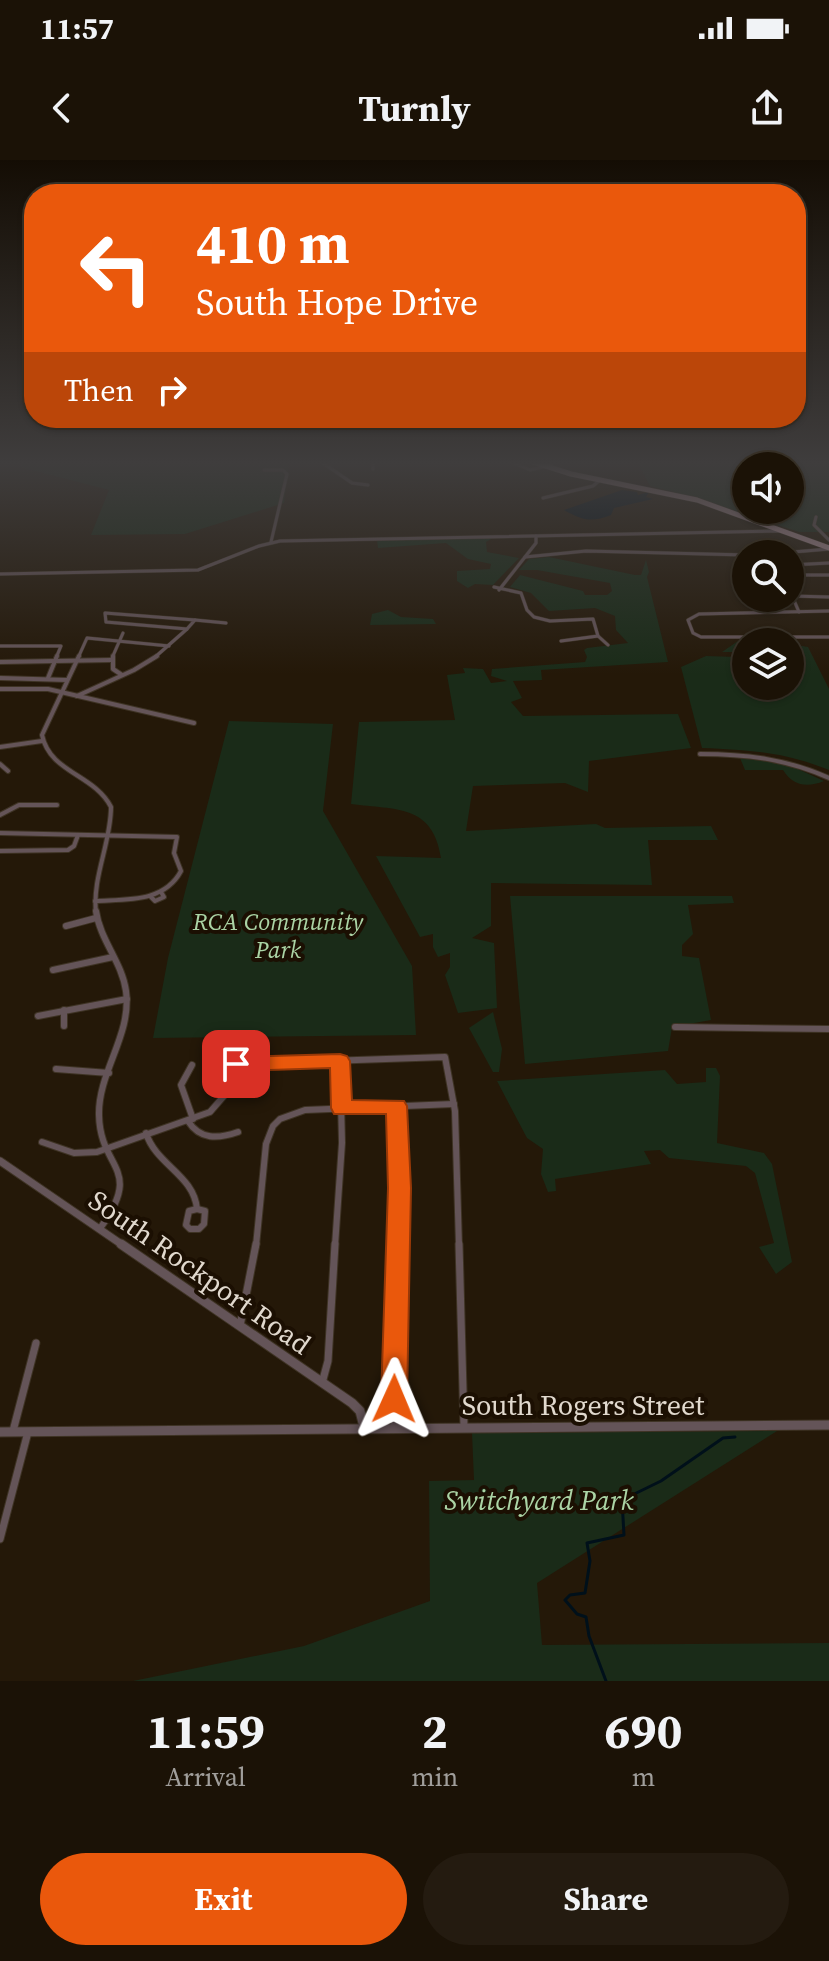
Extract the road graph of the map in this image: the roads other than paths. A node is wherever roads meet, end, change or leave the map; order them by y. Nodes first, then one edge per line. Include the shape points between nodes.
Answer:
1 (273, 532) edge
2 (700, 532) edge
3 (786, 532) edge
4 (536, 536) junction
5 (271, 542) junction
6 (829, 548) edge
7 (804, 550) edge
8 (732, 554) edge
9 (525, 557) junction
10 (829, 563) edge
11 (804, 564) edge
12 (0, 574) edge
13 (804, 575) edge
14 (829, 575) edge
15 (804, 595) edge
16 (829, 597) edge
17 (829, 611) edge
18 (799, 612) edge
19 (804, 612) edge
20 (195, 620) junction
21 (226, 623) dead end
22 (188, 629) junction
23 (123, 633) dead end
24 (598, 636) junction
25 (829, 637) edge
26 (119, 640) junction
27 (561, 641) dead end
28 (608, 645) dead end
29 (0, 646) edge
30 (169, 646) junction
31 (56, 660) junction
32 (76, 660) junction
33 (111, 660) junction
34 (0, 662) edge
35 (122, 675) junction
36 (0, 678) edge
37 (48, 678) junction
38 (67, 680) junction
39 (0, 689) edge
40 (59, 692) junction
41 (77, 696) junction
42 (194, 723) dead end
43 (42, 741) junction
44 (0, 747) edge
45 (700, 754) dead end
46 (0, 764) edge
47 (8, 771) dead end
48 (829, 778) edge
49 (57, 805) dead end
50 (0, 815) edge
51 (0, 833) edge
52 (107, 834) junction
53 (78, 835) junction
54 (0, 851) edge
55 (95, 901) junction
56 (96, 918) junction
57 (66, 926) dead end
58 (113, 957) junction
59 (53, 970) dead end
60 (127, 999) junction
61 (64, 1010) junction
62 (38, 1016) dead end
63 (64, 1026) dead end
64 (675, 1027) dead end
65 (829, 1029) edge
66 (241, 1040) dead end
67 (340, 1061) junction
68 (236, 1064) junction
69 (192, 1065) dead end
70 (56, 1069) dead end
71 (109, 1073) junction
72 (454, 1104) junction
73 (397, 1106) junction
74 (342, 1108) junction
75 (190, 1120) junction
76 (238, 1132) dead end
77 (146, 1133) junction
78 (42, 1142) dead end
79 (109, 1147) junction
80 (0, 1161) edge
81 (197, 1209) dead end
82 (101, 1227) junction
83 (240, 1327) junction
84 (36, 1343) dead end
85 (322, 1384) junction
86 (829, 1425) edge
87 (364, 1427) junction
88 (394, 1427) junction
89 (464, 1427) junction
90 (28, 1431) junction
91 (0, 1432) edge
92 (13, 1432) junction
93 (0, 1539) edge

1 - 5 street
2 - 4 street
3 - 6 main road
4 - 5 street
4 - 9 street
5 - 12 street via 198,570
6 - 7 street
8 - 9 street via 643,550
9 - 24 street via 498,588 521,593 526,610 535,616 593,619
10 - 11 street
13 - 14 street
15 - 16 street
17 - 19 street
18 - 25 street via 699,614 688,620 693,633 709,637
20 - 21 street
20 - 22 street
20 - 22 street via 121,613 105,613 103,618
22 - 30 street
23 - 26 street
24 - 27 street
24 - 28 street
26 - 30 street
26 - 32 street via 87,638
26 - 33 street
29 - 31 street via 61,646
30 - 35 street
31 - 32 street
31 - 34 street
31 - 37 street
32 - 33 street
32 - 38 street
33 - 35 street
35 - 41 street
36 - 37 street
37 - 38 street
38 - 40 street
39 - 40 street
40 - 41 street
40 - 43 street
41 - 42 street
43 - 44 street
43 - 52 street via 54,760 107,797 112,812
45 - 48 street via 771,756
46 - 47 street
49 - 50 street via 19,805
51 - 53 street
52 - 53 street
52 - 55 street
52 - 55 street via 177,837 174,853 181,873 161,892 160,900 150,896
53 - 54 street via 68,850
55 - 56 street
56 - 57 street
56 - 58 street
58 - 59 street
58 - 60 street
60 - 61 street
60 - 71 street
61 - 62 street
61 - 63 street
64 - 65 street
66 - 68 street
67 - 68 street
67 - 72 street via 445,1057
67 - 74 street
68 - 75 street via 227,1098
69 - 75 street via 180,1088
70 - 71 street
71 - 79 street via 99,1116
72 - 73 street
72 - 89 street
73 - 74 street
73 - 88 street
74 - 83 street via 305,1110 282,1117 272,1128
74 - 85 street via 329,1346
75 - 76 street via 207,1137
75 - 77 street
77 - 79 street
77 - 81 street via 155,1154 192,1186
78 - 79 street via 79,1153
79 - 82 street via 123,1192
80 - 82 street, South Rockport Road
82 - 83 street, South Rockport Road
83 - 85 street, South Rockport Road
84 - 92 street
85 - 87 street, South Rockport Road via 357,1407
86 - 89 street, South Rogers Street
87 - 88 street, South Rogers Street
87 - 90 street, South Rogers Street
88 - 89 street, South Rogers Street
90 - 92 street, South Rogers Street
90 - 93 street
91 - 92 street, South Rogers Street

